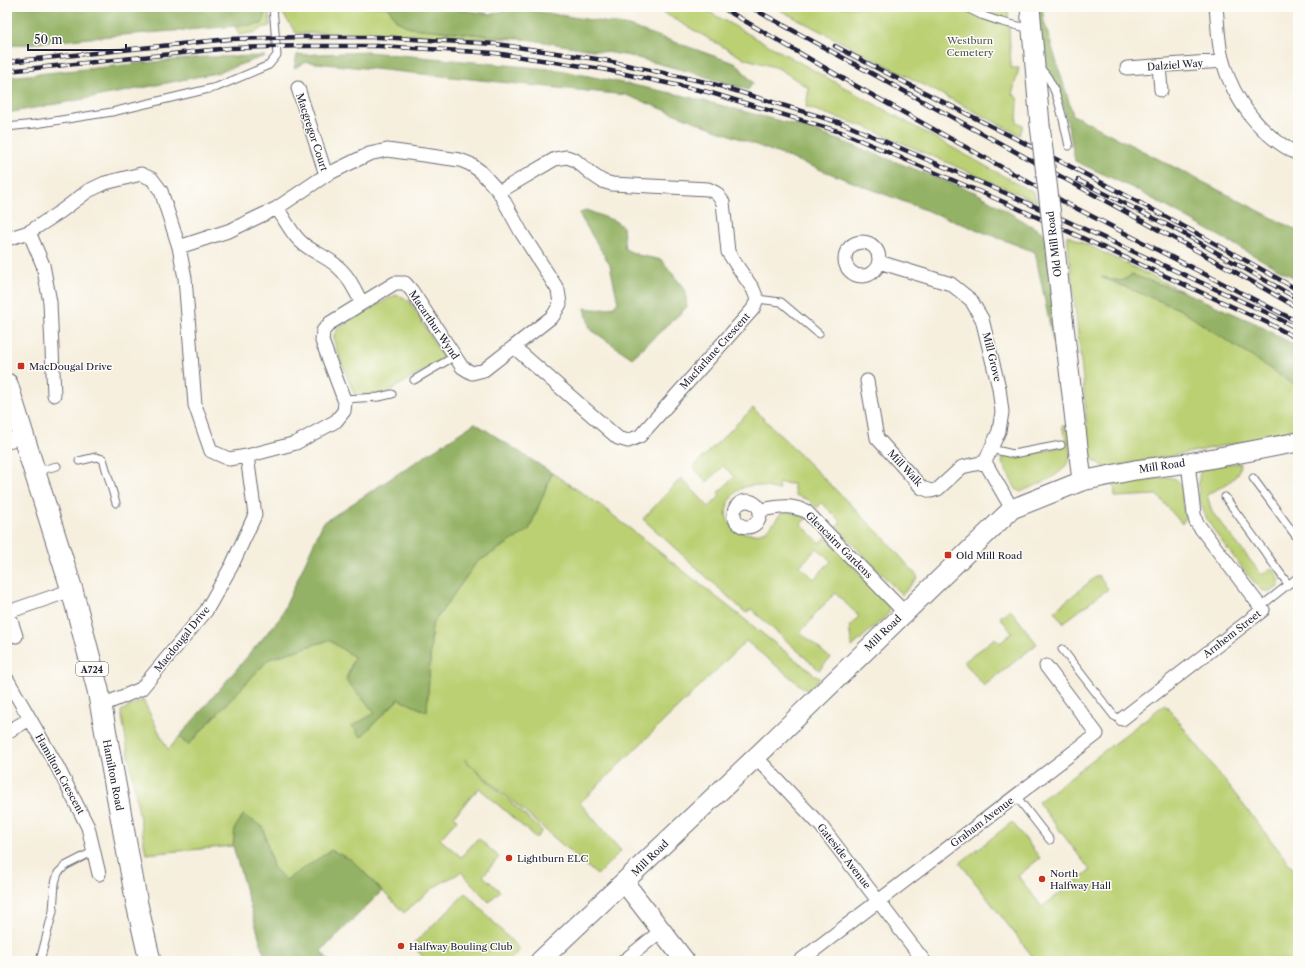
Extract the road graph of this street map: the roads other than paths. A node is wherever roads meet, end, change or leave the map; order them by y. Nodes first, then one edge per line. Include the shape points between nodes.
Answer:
1 (273, 7) edge
2 (965, 7) edge
3 (983, 7) edge
4 (1030, 7) edge
5 (1216, 7) edge
6 (981, 15) junction
7 (1032, 29) junction
8 (1222, 61) junction
9 (1035, 66) junction
10 (1159, 66) junction
11 (1127, 68) dead end
12 (298, 88) dead end
13 (1161, 90) dead end
14 (7, 127) edge
15 (1069, 146) dead end
16 (1298, 154) edge
17 (326, 175) junction
18 (499, 192) junction
19 (277, 208) junction
20 (29, 232) junction
21 (7, 240) edge
22 (179, 247) junction
23 (879, 262) dead end
24 (757, 299) junction
25 (362, 303) junction
26 (819, 334) dead end
27 (514, 347) junction
28 (455, 356) junction
29 (414, 380) dead end
30 (867, 381) dead end
31 (7, 384) edge
32 (392, 394) dead end
33 (54, 395) dead end
34 (344, 399) junction
35 (15, 438) edge
36 (1298, 442) edge
37 (1061, 445) dead end
38 (991, 449) junction
39 (247, 456) junction
40 (79, 461) dead end
41 (985, 462) junction
42 (1188, 463) junction
43 (57, 466) dead end
44 (35, 471) junction
45 (1253, 478) dead end
46 (1082, 481) junction
47 (1225, 497) dead end
48 (116, 502) dead end
49 (1012, 509) junction
50 (760, 510) dead end
51 (1298, 539) edge
52 (1298, 577) edge
53 (1288, 584) junction
54 (72, 590) junction
55 (1260, 606) junction
56 (8, 610) edge
57 (904, 613) junction
58 (16, 636) dead end
59 (1062, 649) dead end
60 (1046, 666) dead end
61 (7, 679) edge
62 (100, 706) junction
63 (30, 719) junction
64 (1122, 719) joint
65 (7, 732) edge
66 (756, 757) junction
67 (1016, 796) junction
68 (1050, 840) dead end
69 (94, 851) junction
70 (99, 874) dead end
71 (624, 882) junction
72 (879, 901) junction
73 (662, 930) junction
74 (40, 961) edge
75 (150, 961) edge
76 (540, 961) edge
77 (624, 961) edge
78 (685, 961) edge
79 (800, 961) edge
80 (924, 961) edge

1 - 14 lane via 277,55 269,64 217,87 112,112
2 - 6 lane
3 - 6 lane
4 - 7 street, Old Mill Road
5 - 8 street
6 - 7 lane
7 - 9 street, Old Mill Road
8 - 10 street, Dalziel Way
8 - 16 street via 1234,90 1264,132
9 - 15 lane via 1044,72 1058,98
9 - 46 street, Old Mill Road, bridge
10 - 11 street, Dalziel Way
10 - 13 street
12 - 17 street, Macgregor Court
17 - 18 street, Macarthur Wynd via 369,154 387,150 460,160 480,170
17 - 19 street, Macarthur Wynd
18 - 24 street via 555,159 567,157 592,175 612,184 708,189 716,193 723,202 728,252
18 - 27 street, Macarthur Wynd via 558,290 560,304 553,316
19 - 22 street, Macarthur Wynd via 231,230
19 - 25 street via 298,240 339,267
20 - 21 street
20 - 22 street via 88,191 105,183 141,174 152,179 161,191
20 - 33 street via 43,265 50,302
22 - 39 street via 185,278 195,405 211,451 230,458
23 - 38 street, Mill Grove via 951,284 971,300 982,319 999,388 1002,412 999,431
24 - 26 lane via 781,302
24 - 27 street, Macfarlane Crescent via 753,309 640,436 628,441 618,438
25 - 28 street, Macarthur Wynd via 394,283 405,283
25 - 34 street, Macarthur Wynd via 330,323 323,331 322,341
27 - 28 street, Macarthur Wynd via 484,370 472,372 462,367
28 - 29 lane
30 - 41 street, Mill Walk via 877,438 922,488 931,491 938,489 962,467
31 - 35 main road, Hamilton Road / A724
32 - 34 lane
34 - 39 street via 344,411 336,421 296,443
35 - 44 main road, Hamilton Road / A724
36 - 42 street, Mill Road
37 - 38 lane via 1013,454
38 - 41 street, Mill Grove
39 - 62 street, Macdougal Drive via 255,515 232,565 206,611 141,689
40 - 48 lane via 96,457 103,459
41 - 49 street
42 - 46 street, Mill Road
42 - 55 street, Arnhem Street via 1196,522
43 - 44 lane
44 - 54 main road, Hamilton Road / A724
45 - 51 lane
46 - 49 street, Mill Road
47 - 53 lane
49 - 57 street, Mill Road
50 - 57 street, Glencairn Gardens via 784,506 806,511
52 - 53 lane
53 - 55 lane
54 - 56 street
54 - 62 main road, Hamilton Road / A724
55 - 64 street, Arnhem Street via 1263,610
56 - 58 street
57 - 66 street, Mill Road
59 - 64 lane via 1114,716
60 - 67 street, Graham Avenue via 1098,734
61 - 63 street, Hamilton Crescent
62 - 75 main road, Hamilton Road / A724
63 - 65 street
63 - 69 street, Hamilton Crescent via 79,807 88,827
66 - 71 street, Mill Road
66 - 72 street, Gateside Avenue via 821,826
67 - 68 lane
67 - 72 street, Graham Avenue
69 - 70 street, Hamilton Crescent
69 - 74 lane via 65,866 58,873 54,911
71 - 73 street
71 - 76 street, Mill Road
72 - 79 street, Graham Avenue
72 - 80 street, Gateside Avenue
73 - 77 street
73 - 78 street

